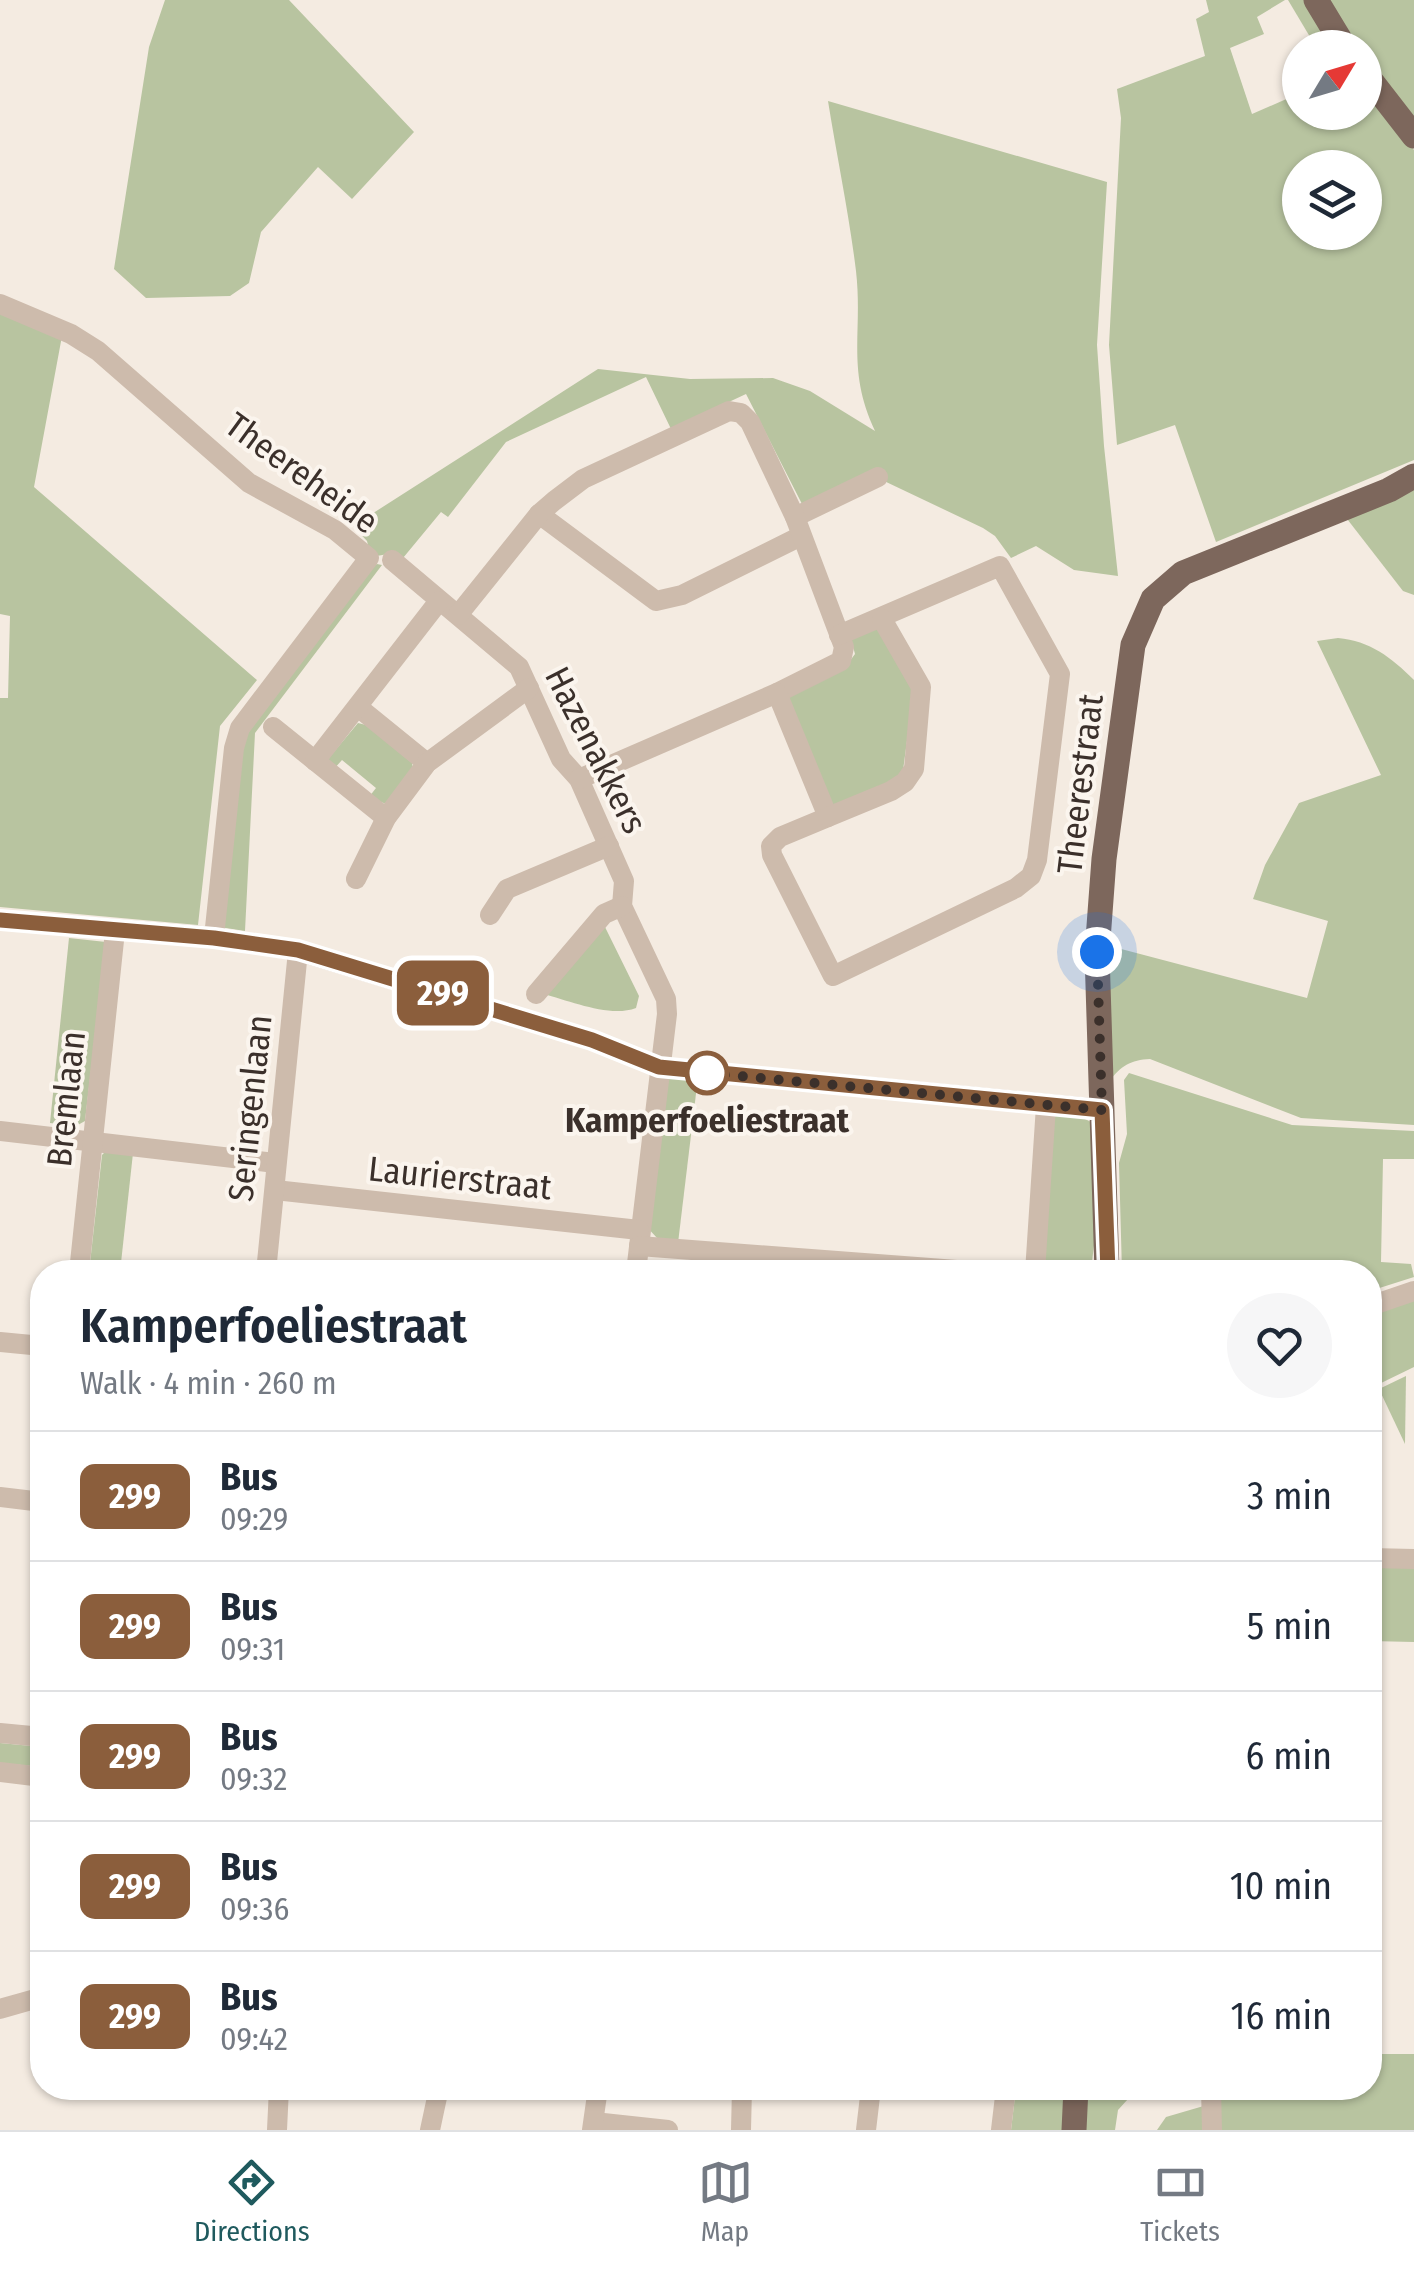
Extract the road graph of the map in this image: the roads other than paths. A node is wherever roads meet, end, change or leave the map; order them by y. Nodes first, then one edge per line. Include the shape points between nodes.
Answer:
1 (1316, 0) edge
2 (1334, 30) edge
3 (1382, 96) edge
4 (1414, 136) edge
5 (0, 304) edge
6 (1414, 476) edge
7 (878, 477) dead end
8 (539, 514) junction
9 (798, 527) junction
10 (392, 560) dead end
11 (439, 602) junction
12 (458, 616) junction
13 (882, 618) junction
14 (839, 636) junction
15 (529, 688) junction
16 (777, 692) junction
17 (358, 707) junction
18 (273, 727) dead end
19 (315, 761) junction
20 (428, 763) junction
21 (579, 779) junction
22 (828, 817) junction
23 (386, 818) junction
24 (609, 846) junction
25 (356, 879) dead end
26 (622, 906) junction
27 (490, 915) dead end
28 (0, 920) edge
29 (115, 931) junction
30 (214, 938) junction
31 (298, 950) junction
32 (536, 994) dead end
33 (659, 1067) junction
34 (1046, 1106) junction
35 (1102, 1110) junction
36 (0, 1131) edge
37 (95, 1142) junction
38 (275, 1163) junction
39 (274, 1190) junction
40 (639, 1238) junction
41 (80, 1260) edge
42 (267, 1260) edge
43 (637, 1260) edge
44 (862, 1260) edge
45 (1037, 1260) edge
46 (1108, 1260) edge
47 (1414, 1292) edge
48 (1382, 1302) edge
49 (0, 1342) edge
50 (30, 1345) edge
51 (0, 1497) edge
52 (30, 1501) edge
53 (1382, 1558) edge
54 (1414, 1559) edge
55 (0, 1733) edge
56 (30, 1736) edge
57 (0, 1772) edge
58 (30, 1776) edge
59 (30, 2000) edge
60 (0, 2009) edge
61 (278, 2100) edge
62 (436, 2100) edge
63 (596, 2100) edge
64 (742, 2100) edge
65 (869, 2100) edge
66 (1005, 2100) edge
67 (1075, 2100) edge
68 (1211, 2100) edge
69 (593, 2126) edge
70 (277, 2130) edge
71 (430, 2130) edge
72 (668, 2130) edge
73 (741, 2130) edge
74 (866, 2130) edge
75 (1001, 2130) edge
76 (1074, 2130) edge
77 (1212, 2130) edge

1 - 2 main road
3 - 4 main road
5 - 30 street, Theereheide via 98,350 250,483 370,558 240,728
6 - 35 main road, Theerestraat via 1198,566 1167,585 1147,609 1134,646 1104,859 1097,952
7 - 9 street
8 - 9 street via 656,601 682,595
8 - 9 street via 583,480 729,411 750,422
8 - 12 street
9 - 14 street
10 - 11 street, Hazenakkers
11 - 12 street, Hazenakkers
11 - 17 street
12 - 15 street, Hazenakkers via 511,658
13 - 14 street
13 - 22 street via 921,688 914,769 891,791
13 - 22 street via 1000,566 1060,674 1037,860 1016,888 833,976 772,855 780,838
14 - 16 street via 841,661
15 - 20 street
15 - 21 street, Hazenakkers via 560,759
16 - 21 street
16 - 22 street
17 - 19 street
17 - 20 street
18 - 19 street
19 - 23 street
20 - 23 street
21 - 24 street, Hazenakkers
23 - 25 street
24 - 26 street, Hazenakkers via 624,880
24 - 27 street via 507,888
26 - 32 street via 604,914
26 - 33 street, Hazenakkers via 666,998
28 - 29 street
29 - 30 street
29 - 37 street, Bremlaan
30 - 31 street
31 - 33 street via 592,1040
31 - 38 street, Seringenlaan
33 - 34 street
33 - 40 street, Hazenakkers
34 - 35 street
34 - 45 street
35 - 46 main road, Theerestraat
36 - 37 street
37 - 38 street
37 - 41 street, Bremlaan
38 - 39 street, Seringenlaan
39 - 40 street, Laurierstraat
39 - 42 street, Seringenlaan
40 - 43 street, Hazenakkers
40 - 44 street, Laurierstraat
47 - 48 street
49 - 50 street
51 - 52 street
53 - 54 street
55 - 56 street
57 - 58 street
59 - 60 street
61 - 70 street
62 - 71 street
63 - 69 street
64 - 73 street
65 - 74 street
66 - 75 street
67 - 76 main road
68 - 77 street
69 - 72 street

